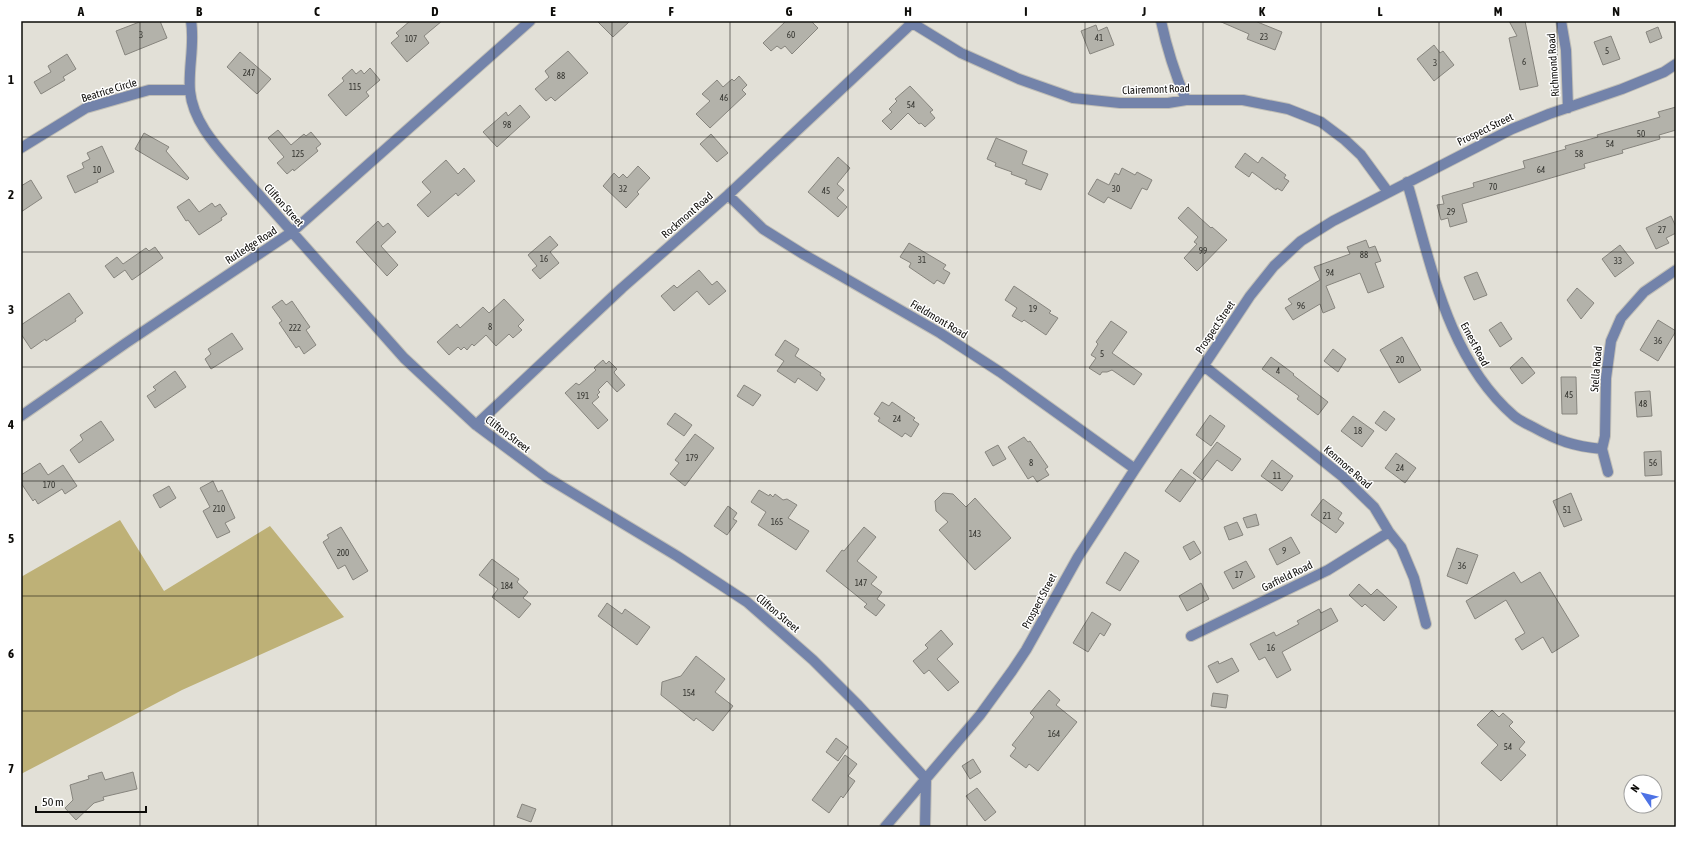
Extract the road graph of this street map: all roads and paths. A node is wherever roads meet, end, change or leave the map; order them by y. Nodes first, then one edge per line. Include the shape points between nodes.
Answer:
1 (191, 21) edge
2 (530, 21) edge
3 (1161, 21) edge
4 (1561, 21) edge
5 (911, 22) edge
6 (1676, 64) edge
7 (190, 90) junction
8 (1186, 100) junction
9 (1568, 108) junction
10 (21, 148) edge
11 (1407, 182) junction
12 (1388, 192) junction
13 (728, 195) junction
14 (292, 232) junction
15 (1676, 270) edge
16 (1204, 366) junction
17 (21, 416) edge
18 (476, 425) junction
19 (1602, 449) junction
20 (1135, 469) junction
21 (1608, 472) dead end
22 (1389, 532) junction
23 (1426, 624) dead end
24 (1191, 636) dead end
25 (926, 779) junction
26 (885, 827) edge
27 (925, 827) edge

1 - 7 street, Clifton Street
2 - 14 street, Rutledge Road
3 - 8 street via 1165,42
4 - 9 street, Richmond Road via 1566,50
5 - 8 street, Clairemont Road via 961,53 1019,79 1073,98 1120,103 1168,103
5 - 13 street, Rockmont Road
6 - 9 street, Prospect Street via 1640,82
7 - 10 street, Beatrice Circle via 149,90 86,108
7 - 14 street, Clifton Street via 193,109 218,148
8 - 12 street, Clairemont Road via 1243,100 1288,109 1320,122 1361,155
9 - 11 street, Prospect Street via 1524,123
11 - 12 street, Prospect Street
11 - 19 street, Ernest Road via 1446,312 1467,356 1484,383 1515,417 1555,439 1580,447
12 - 16 street, Prospect Street via 1316,231 1274,266 1250,296
13 - 18 street, Rockmont Road via 622,288
13 - 20 street, Fieldmont Road via 763,229 964,348
14 - 17 street, Rutledge Road
14 - 18 street, Clifton Street via 404,358
15 - 19 street, Stella Road via 1644,292 1621,318 1611,341
16 - 20 street, Prospect Street
16 - 22 street, Kenmore Road via 1342,476 1374,507
18 - 25 street, Clifton Street via 546,477 677,556 746,602 814,660
19 - 21 street, Stella Road
20 - 25 street, Prospect Street via 1078,557 1012,672
22 - 23 street, Kenmore Road via 1401,548 1414,578
22 - 24 street, Garfield Road via 1328,570
25 - 26 street, Prospect Street
25 - 27 street

